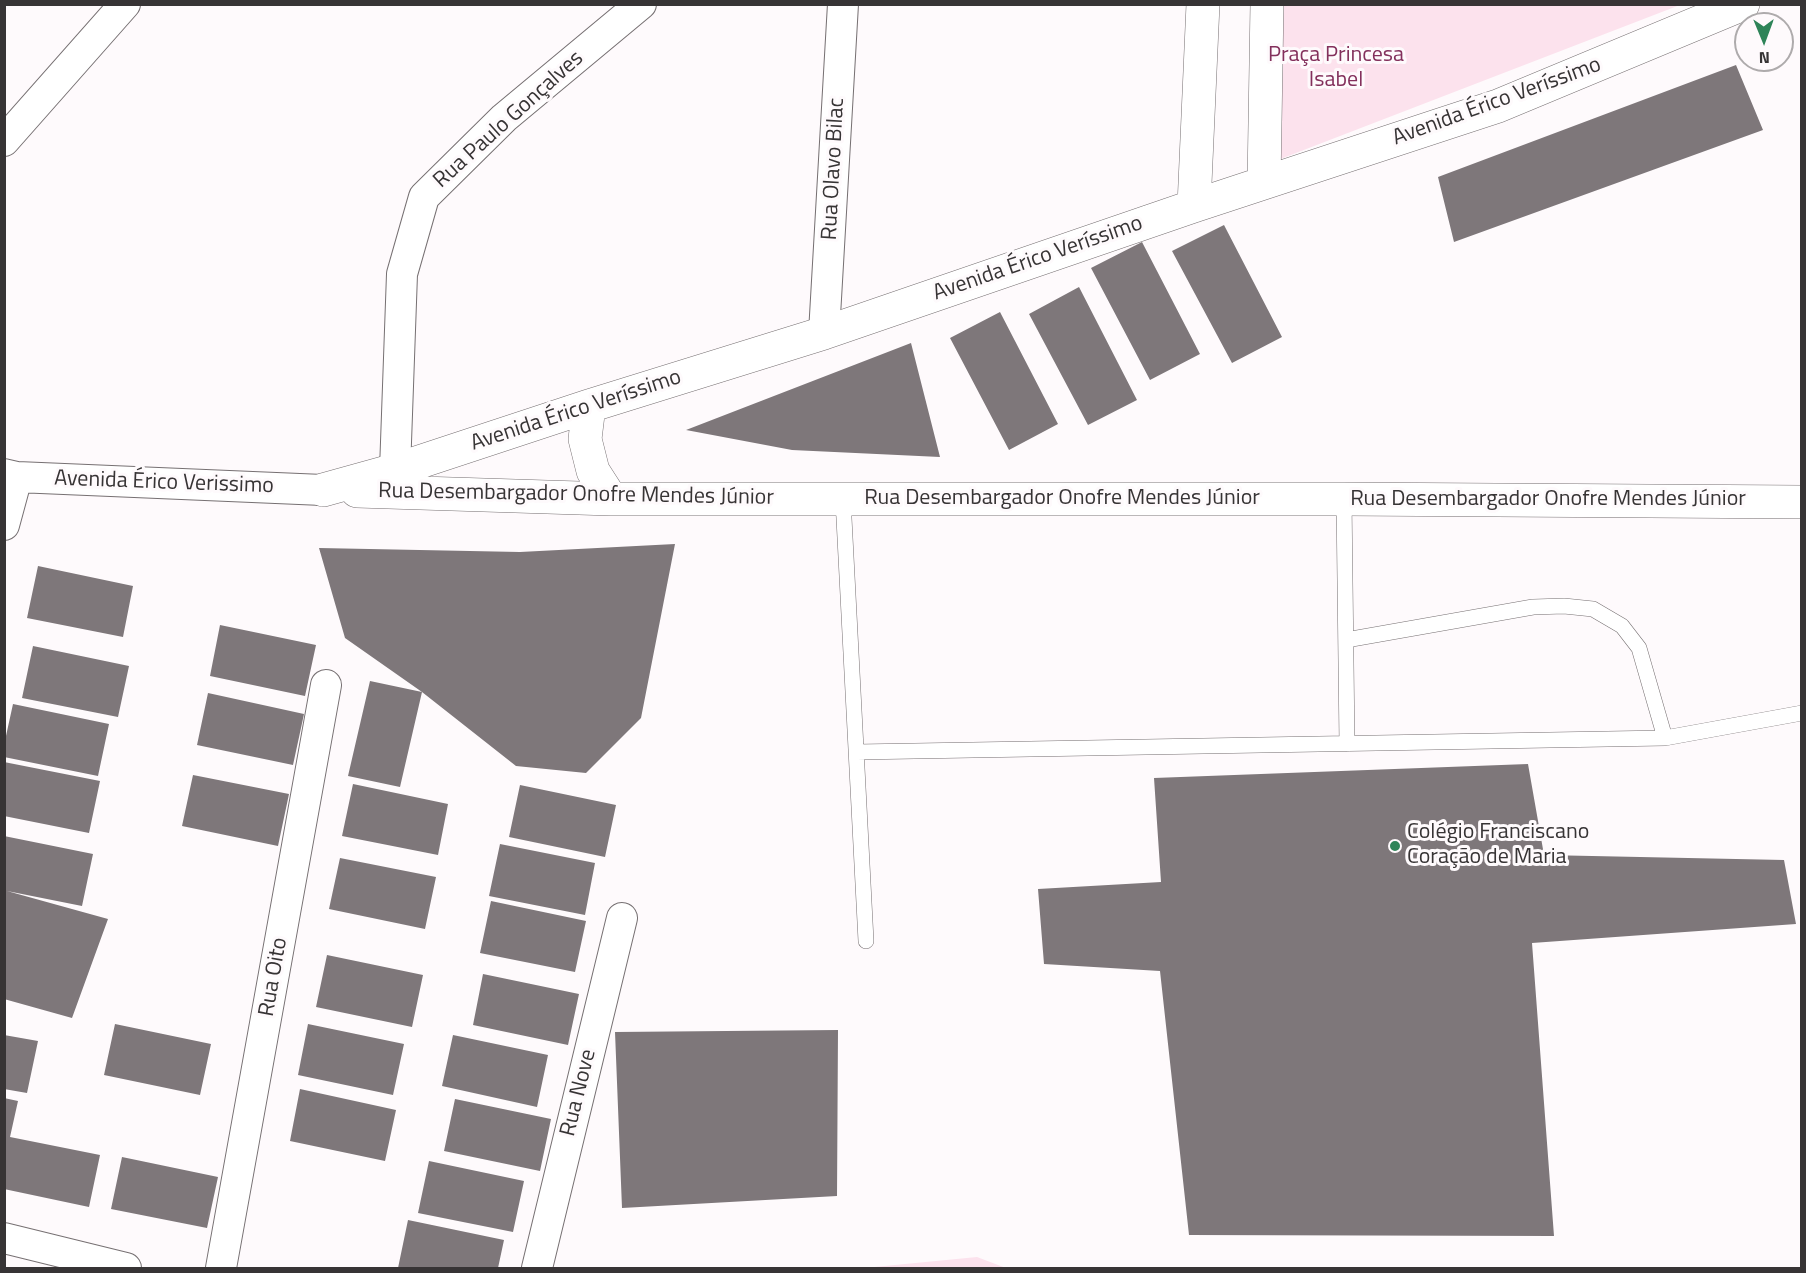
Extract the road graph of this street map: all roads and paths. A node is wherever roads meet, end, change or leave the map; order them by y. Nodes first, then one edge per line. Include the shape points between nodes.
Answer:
1 (124, 4) edge
2 (641, 4) edge
3 (843, 4) edge
4 (1203, 4) edge
5 (1267, 4) edge
6 (1743, 4) edge
7 (5, 139) edge
8 (1264, 183) junction
9 (1194, 206) junction
10 (824, 333) junction
11 (589, 406) junction
12 (395, 470) junction
13 (11, 475) edge
14 (323, 490) junction
15 (611, 499) junction
16 (843, 499) junction
17 (1344, 499) junction
18 (1802, 502) edge
19 (4, 525) edge
20 (1346, 640) junction
21 (326, 685) dead end
22 (1802, 713) edge
23 (1665, 738) junction
24 (1347, 744) junction
25 (857, 752) junction
26 (622, 918) dead end
27 (866, 941) dead end
28 (4, 1238) edge
29 (126, 1269) edge
30 (221, 1269) edge
31 (537, 1269) edge

1 - 7 street
2 - 12 street, Rua Paulo Gonçalves via 504,118 424,197 402,274
3 - 10 street, Rua Olavo Bilac
4 - 9 street
5 - 8 street
6 - 8 street, Avenida Érico Veríssimo via 1498,106
8 - 9 street, Avenida Érico Veríssimo
9 - 10 street, Avenida Érico Veríssimo
10 - 11 street, Avenida Érico Veríssimo
11 - 12 street, Avenida Érico Veríssimo
11 - 15 street via 585,438 593,471
12 - 14 street, Avenida Érico Veríssimo
13 - 14 street, Avenida Érico Verissimo
13 - 19 street
14 - 15 street, Rua Desembargador Onofre Mendes Júnior
15 - 16 street, Rua Desembargador Onofre Mendes Júnior
16 - 17 street, Rua Desembargador Onofre Mendes Júnior
16 - 25 lane
17 - 18 street, Rua Desembargador Onofre Mendes Júnior
17 - 20 lane
20 - 23 lane via 1533,607 1593,609 1622,626 1639,648
20 - 24 lane
21 - 30 street, Rua Oito
22 - 23 lane
23 - 24 lane
24 - 25 lane
25 - 27 lane
26 - 31 street, Rua Nove
28 - 29 street

